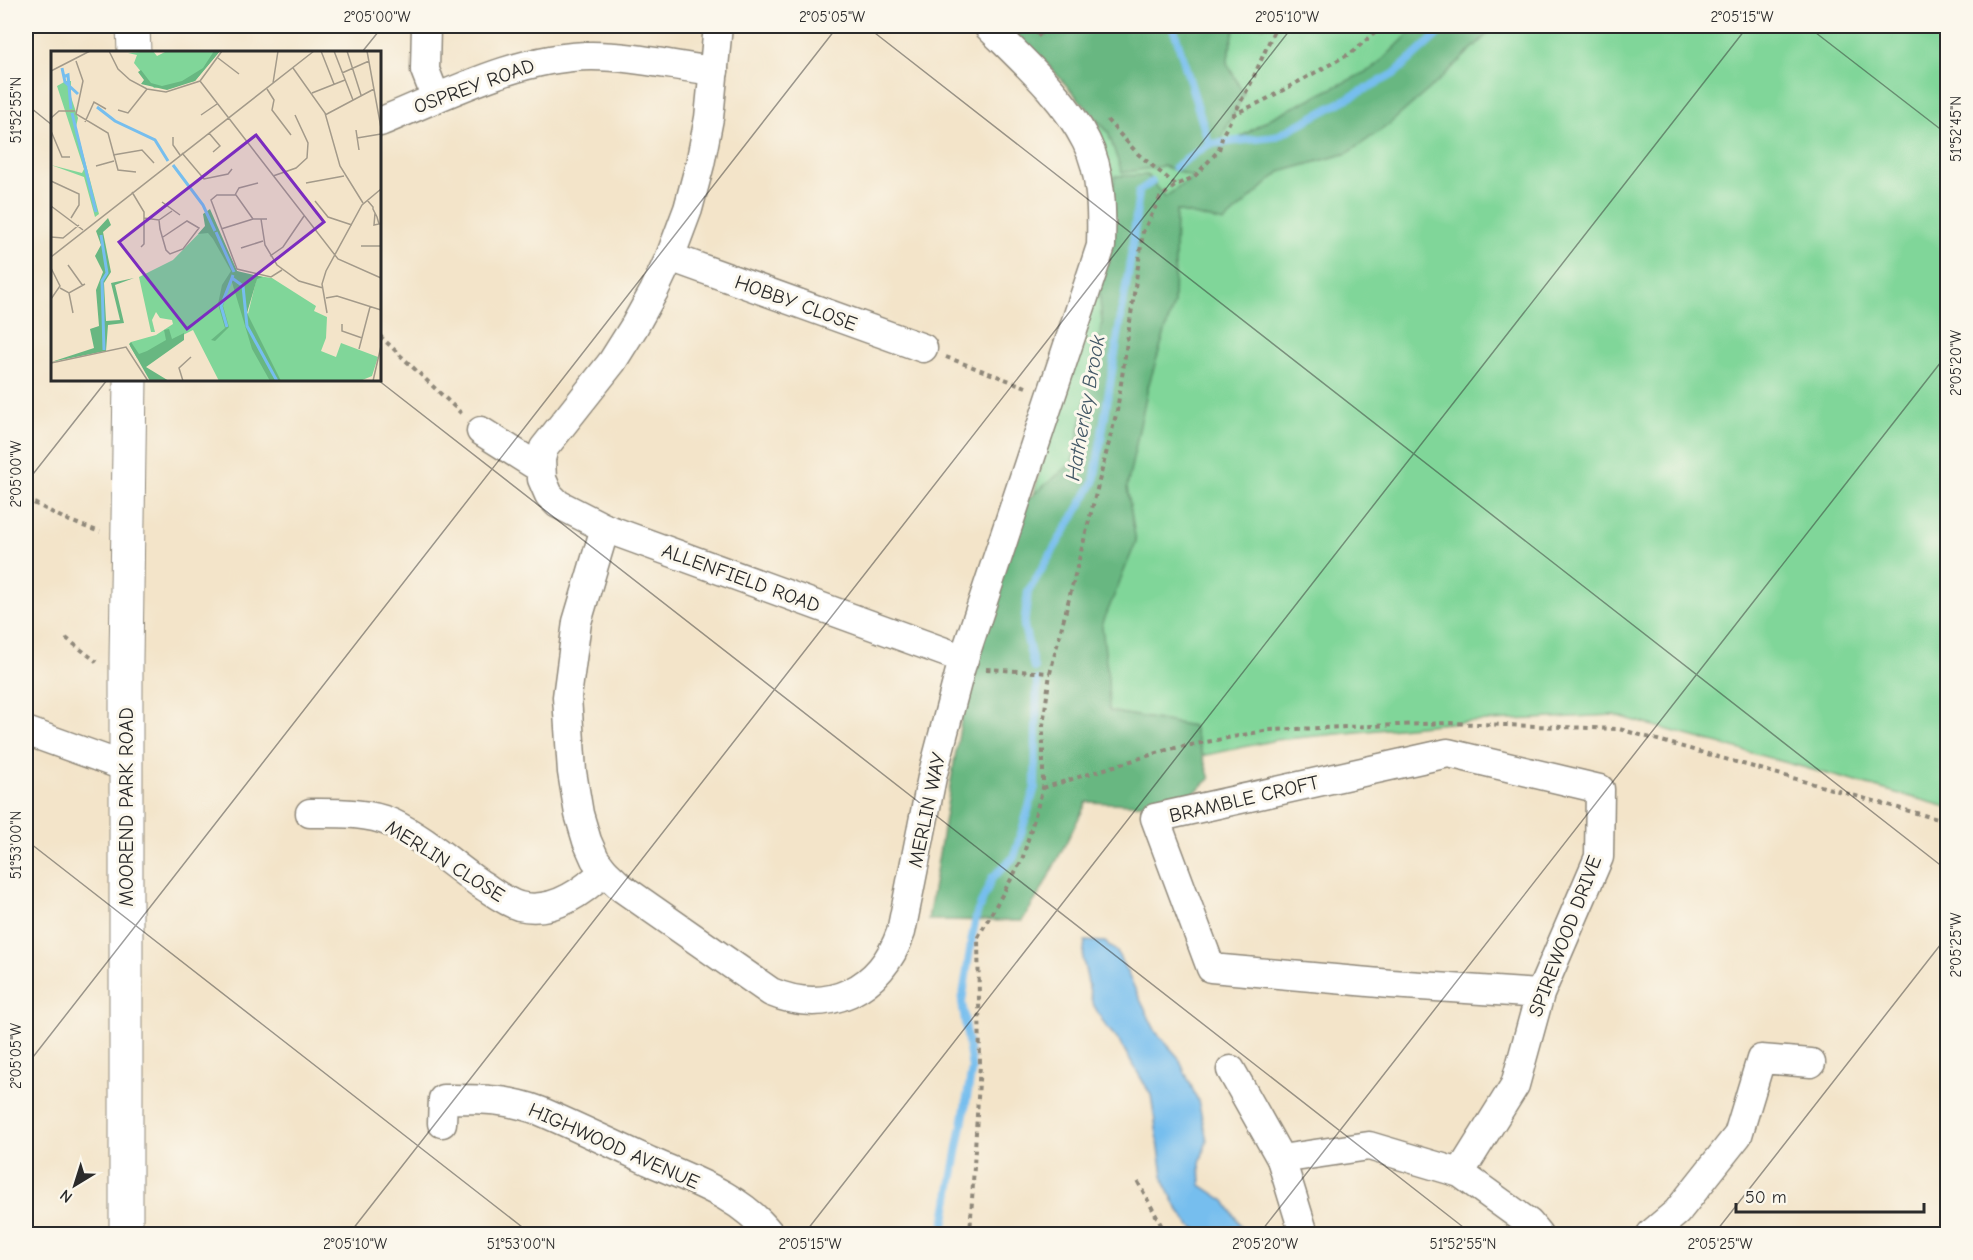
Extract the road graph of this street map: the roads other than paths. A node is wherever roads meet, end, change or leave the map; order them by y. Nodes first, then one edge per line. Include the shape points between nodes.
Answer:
1 (134, 26) edge
2 (426, 26) edge
3 (718, 26) edge
4 (988, 26) edge
5 (134, 51) edge
6 (714, 70) junction
7 (436, 98) junction
8 (381, 122) edge
9 (670, 257) junction
10 (923, 348) road end
11 (130, 381) edge
12 (481, 431) road end
13 (541, 469) junction
14 (605, 528) junction
15 (963, 663) junction
16 (26, 731) edge
17 (126, 767) junction
18 (1600, 789) joint
19 (309, 814) dead end
20 (604, 871) junction
21 (1540, 994) junction
22 (1811, 1063) dead end
23 (1231, 1070) dead end
24 (443, 1100) dead end
25 (1281, 1159) junction
26 (1460, 1173) junction
27 (126, 1234) edge
28 (770, 1234) edge
29 (1304, 1234) edge
30 (1538, 1234) edge
31 (1651, 1234) edge

1 - 5 street
2 - 7 street via 425,70
3 - 6 street
4 - 15 street, MERLIN WAY via 1063,105 1087,142 1099,188 1101,246
6 - 7 street, OSPREY ROAD via 621,58 563,58 504,72
6 - 9 street via 700,164
7 - 8 street, OSPREY ROAD
9 - 10 street, HOBBY CLOSE
9 - 13 street via 612,362 544,448
11 - 17 street, MOOREND PARK ROAD
12 - 13 street
13 - 14 street, ALLENFIELD ROAD via 544,487 558,504
14 - 15 street, ALLENFIELD ROAD
14 - 20 street, MERLIN WAY via 577,622 567,697 579,814 587,842
15 - 20 street, MERLIN WAY via 932,777 896,948 874,976 849,994 806,1001 771,992 622,888
16 - 17 street
17 - 27 street, MOOREND PARK ROAD
18 - 21 street, SPIREWOOD DRIVE via 1599,857
18 - 21 street, BRAMBLE CROFT via 1448,753 1155,818 1211,968
19 - 20 street, MERLIN CLOSE via 340,813 383,820 518,906 558,904
21 - 26 street, SPIREWOOD DRIVE via 1515,1085
22 - 31 street via 1761,1059 1738,1135 1677,1212
23 - 25 street
24 - 28 street, HIGHWOOD AVENUE via 491,1099 516,1102 540,1111 712,1190 743,1208
25 - 26 street via 1369,1146
25 - 29 street
26 - 30 street via 1529,1223

